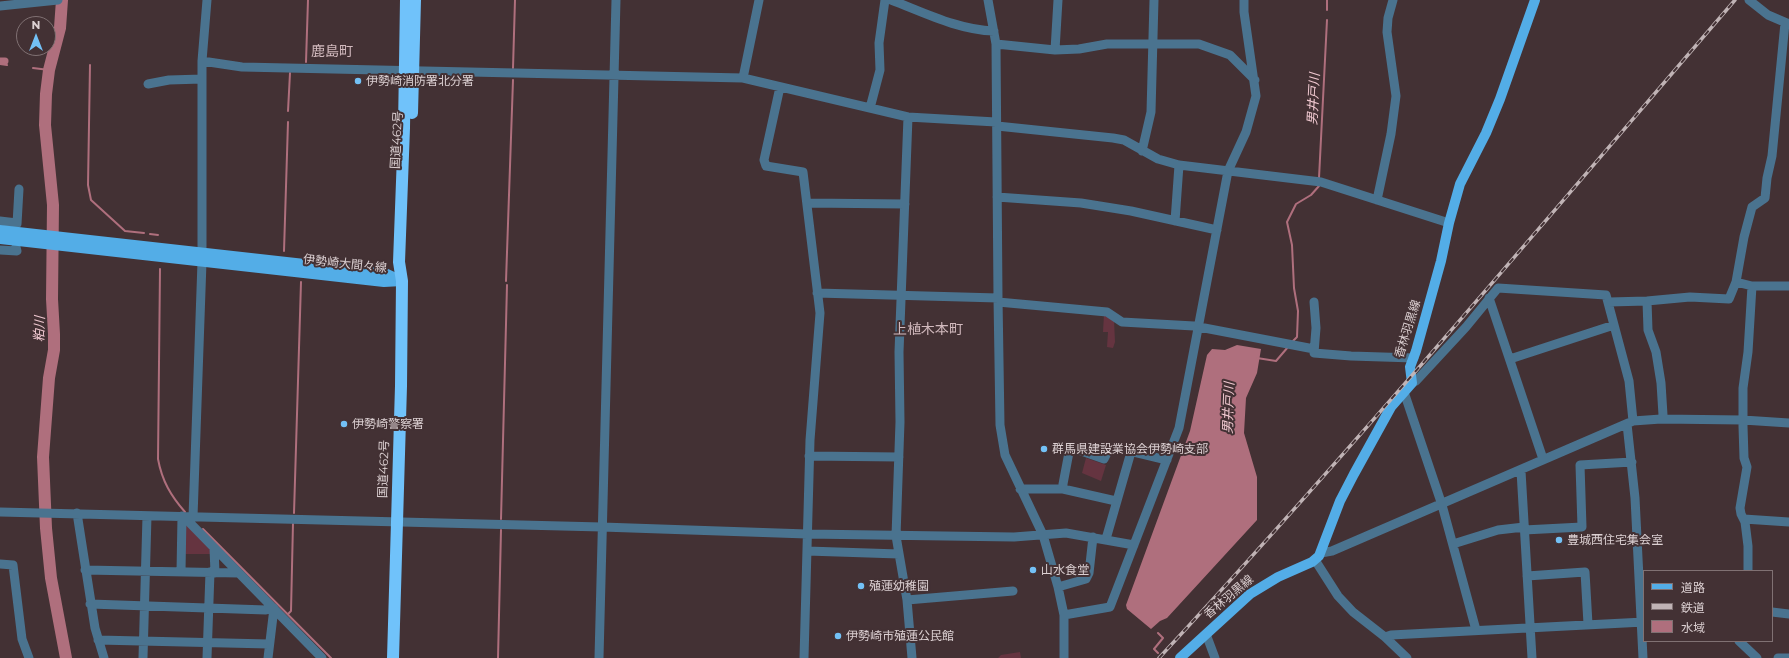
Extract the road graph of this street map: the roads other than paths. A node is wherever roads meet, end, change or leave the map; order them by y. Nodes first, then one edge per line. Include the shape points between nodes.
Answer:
1 (58, 0) edge
2 (207, 0) edge
3 (406, 0) edge
4 (415, 0) edge
5 (616, 0) edge
6 (759, 0) edge
7 (885, 0) edge
8 (891, 0) edge
9 (988, 0) edge
10 (1058, 0) edge
11 (1154, 0) edge
12 (1244, 0) edge
13 (1393, 0) edge
14 (1535, 0) edge
15 (1749, 0) edge
16 (26, 2) edge
17 (0, 6) edge
18 (1787, 23) edge
19 (994, 31) junction
20 (996, 44) junction
21 (1152, 44) junction
22 (1055, 50) junction
23 (202, 61) junction
24 (409, 71) junction
25 (615, 76) junction
26 (743, 78) junction
27 (202, 79) junction
28 (1255, 80) junction
29 (148, 84) dead end
30 (780, 87) junction
31 (870, 108) junction
32 (908, 117) junction
33 (997, 124) junction
34 (1142, 151) junction
35 (1178, 165) junction
36 (1228, 171) junction
37 (19, 189) dead end
38 (997, 197) junction
39 (1377, 200) junction
40 (807, 203) junction
41 (905, 204) junction
42 (0, 221) edge
43 (1175, 221) junction
44 (1449, 223) junction
45 (0, 230) edge
46 (1216, 230) junction
47 (18, 233) junction
48 (0, 239) edge
49 (0, 250) edge
50 (202, 257) junction
51 (402, 281) junction
52 (1736, 282) junction
53 (1752, 286) junction
54 (1789, 286) edge
55 (817, 293) junction
56 (902, 296) junction
57 (1489, 298) junction
58 (998, 300) junction
59 (1647, 301) junction
60 (1314, 302) dead end
61 (1609, 302) junction
62 (1614, 325) junction
63 (1199, 327) junction
64 (1314, 349) junction
65 (1414, 358) junction
66 (1510, 359) junction
67 (1412, 383) junction
68 (1404, 392) junction
69 (1661, 419) junction
70 (1743, 420) junction
71 (1630, 423) junction
72 (1789, 423) edge
73 (1131, 452) junction
74 (809, 456) junction
75 (899, 457) junction
76 (1543, 459) junction
77 (1167, 460) junction
78 (1632, 462) junction
79 (1520, 470) junction
80 (1020, 489) junction
81 (1063, 489) junction
82 (1116, 501) junction
83 (1442, 505) junction
84 (0, 512) edge
85 (73, 513) junction
86 (147, 516) junction
87 (188, 516) junction
88 (1744, 519) junction
89 (396, 522) junction
90 (1789, 522) edge
91 (602, 527) junction
92 (1524, 529) junction
93 (807, 534) junction
94 (1043, 535) junction
95 (896, 536) junction
96 (1093, 537) junction
97 (1106, 539) junction
98 (1453, 544) junction
99 (1134, 545) junction
100 (214, 548) junction
101 (807, 551) junction
102 (899, 554) junction
103 (1318, 557) junction
104 (0, 564) edge
105 (85, 570) junction
106 (1748, 570) edge
107 (146, 572) junction
108 (181, 572) junction
109 (212, 572) junction
110 (238, 573) junction
111 (1527, 576) junction
112 (1058, 586) junction
113 (1013, 591) dead end
114 (907, 600) junction
115 (90, 604) junction
116 (144, 606) junction
117 (208, 608) junction
118 (274, 608) junction
119 (1773, 612) edge
120 (1789, 614) edge
121 (1064, 615) junction
122 (1643, 622) edge
123 (1588, 624) junction
124 (1530, 628) junction
125 (1476, 630) junction
126 (1206, 634) junction
127 (1385, 637) junction
128 (98, 640) junction
129 (143, 640) junction
130 (208, 642) junction
131 (1740, 642) edge
132 (269, 644) junction
133 (312, 653) edge
134 (29, 658) edge
135 (104, 658) edge
136 (143, 658) edge
137 (207, 658) edge
138 (268, 658) edge
139 (322, 658) edge
140 (393, 658) edge
141 (598, 658) edge
142 (804, 658) edge
143 (912, 658) edge
144 (1064, 658) edge
145 (1180, 658) edge
146 (1216, 658) edge
147 (1406, 658) edge
148 (1532, 658) edge
149 (1643, 658) edge
150 (1757, 658) edge
151 (1778, 658) edge
152 (1789, 658) edge

1 - 16 street
2 - 23 street
3 - 24 highway, 国道462号
4 - 24 highway, 国道462号
5 - 25 street
6 - 26 street
7 - 31 street via 879,43 880,70
8 - 19 street via 956,25
9 - 19 street
10 - 22 street
11 - 21 street
12 - 28 street
13 - 39 street via 1387,32 1396,96
14 - 44 main road, 香林羽黒線 via 1500,99 1460,184
15 - 18 street via 1768,15
16 - 17 street
18 - 52 street via 1765,198 1752,207
19 - 20 street
20 - 22 street
20 - 33 street
21 - 22 street via 1107,44
21 - 28 street via 1199,44 1230,55
21 - 34 street via 1151,112
23 - 24 street via 242,67
23 - 27 street
24 - 25 street
24 - 51 highway, 国道462号 via 404,128 399,262
25 - 26 street
25 - 91 street
26 - 30 street
27 - 29 street via 169,80
27 - 50 street
28 - 36 street via 1256,96 1246,132
30 - 31 street
30 - 40 street via 764,160 766,166 803,172
31 - 32 street
32 - 33 street
32 - 41 street
33 - 34 street via 1124,140
33 - 38 street
34 - 35 street
35 - 36 street
35 - 43 street
36 - 39 street via 1321,182
36 - 46 street
37 - 47 street
38 - 43 street via 1080,203
38 - 58 street
39 - 44 street
40 - 41 street
40 - 55 street
41 - 56 street
42 - 47 street
43 - 46 street
44 - 65 main road, 香林羽黒線
45 - 47 main road, 伊勢崎大間々線
46 - 63 street
47 - 48 main road, 伊勢崎大間々線
47 - 49 street via 17,251
47 - 50 main road, 伊勢崎大間々線 via 93,245
50 - 51 main road, 伊勢崎大間々線 via 384,282
50 - 87 street
51 - 89 highway, 国道462号
52 - 53 street
52 - 59 street via 1730,298 1690,297
53 - 54 street
53 - 70 street via 1743,388
55 - 56 street
55 - 74 street via 820,313
56 - 58 street
56 - 75 street
57 - 61 street via 1498,288 1606,295
57 - 66 street
57 - 67 street via 1466,327
58 - 63 street via 1107,312 1122,322
58 - 80 street via 1000,425 1005,455
59 - 61 street
59 - 69 street via 1648,330 1656,352 1661,383
60 - 64 street
61 - 62 street
62 - 66 street
62 - 71 street via 1629,381
63 - 64 street
63 - 77 street via 1180,428
64 - 65 street via 1314,353 1317,354
65 - 67 main road, 香林羽黒線 via 1410,370
66 - 76 street
67 - 68 main road
68 - 83 street
68 - 103 main road via 1390,407 1342,497
69 - 70 street
69 - 71 street
70 - 72 street
70 - 88 street via 1744,458 1747,467 1740,508
71 - 76 street
71 - 78 street
73 - 77 street
73 - 81 street via 1112,447 1104,459 1070,446
73 - 82 street
74 - 75 street
74 - 93 street
75 - 95 street
76 - 79 street
77 - 99 street
78 - 92 street via 1580,465 1582,527
78 - 122 street
79 - 83 street
79 - 92 street
80 - 81 street
80 - 94 street
81 - 82 street
82 - 97 street
83 - 98 street
83 - 103 street
84 - 85 street
85 - 86 street
85 - 105 street
86 - 87 street
86 - 107 street
87 - 89 street
87 - 100 street via 190,523
87 - 108 street
88 - 90 street
88 - 106 street
89 - 91 street
89 - 140 highway, 国道462号
91 - 93 street
91 - 141 street
92 - 98 street via 1498,530
92 - 111 street
93 - 95 street
93 - 101 street
94 - 95 street
94 - 96 street via 1066,533
94 - 112 street
95 - 102 street
96 - 97 street
96 - 112 street via 1086,579
97 - 99 street
98 - 125 street
99 - 121 street via 1110,607
100 - 109 street
100 - 110 street
101 - 102 street
101 - 142 street
102 - 114 street
103 - 126 main road, 香林羽黒線 via 1250,594
103 - 127 street via 1338,596 1353,612
104 - 134 street via 12,565 22,639
105 - 107 street
105 - 115 street
107 - 108 street
107 - 116 street
108 - 109 street
109 - 110 street
109 - 117 street
110 - 118 street
111 - 123 street via 1585,572
111 - 124 street
112 - 121 street
113 - 114 street
114 - 143 street
115 - 116 street
115 - 128 street
116 - 117 street
116 - 129 street
117 - 118 street
117 - 130 street
118 - 132 street
118 - 133 street
119 - 120 street
121 - 144 street
122 - 123 street
122 - 149 street
123 - 124 street
124 - 125 street
124 - 148 street
125 - 127 street
126 - 145 main road, 香林羽黒線
126 - 146 street
127 - 147 street
128 - 129 street
128 - 135 street
129 - 130 street
129 - 136 street
130 - 132 street
130 - 137 street
131 - 150 street
132 - 138 street
133 - 139 street
151 - 152 street

